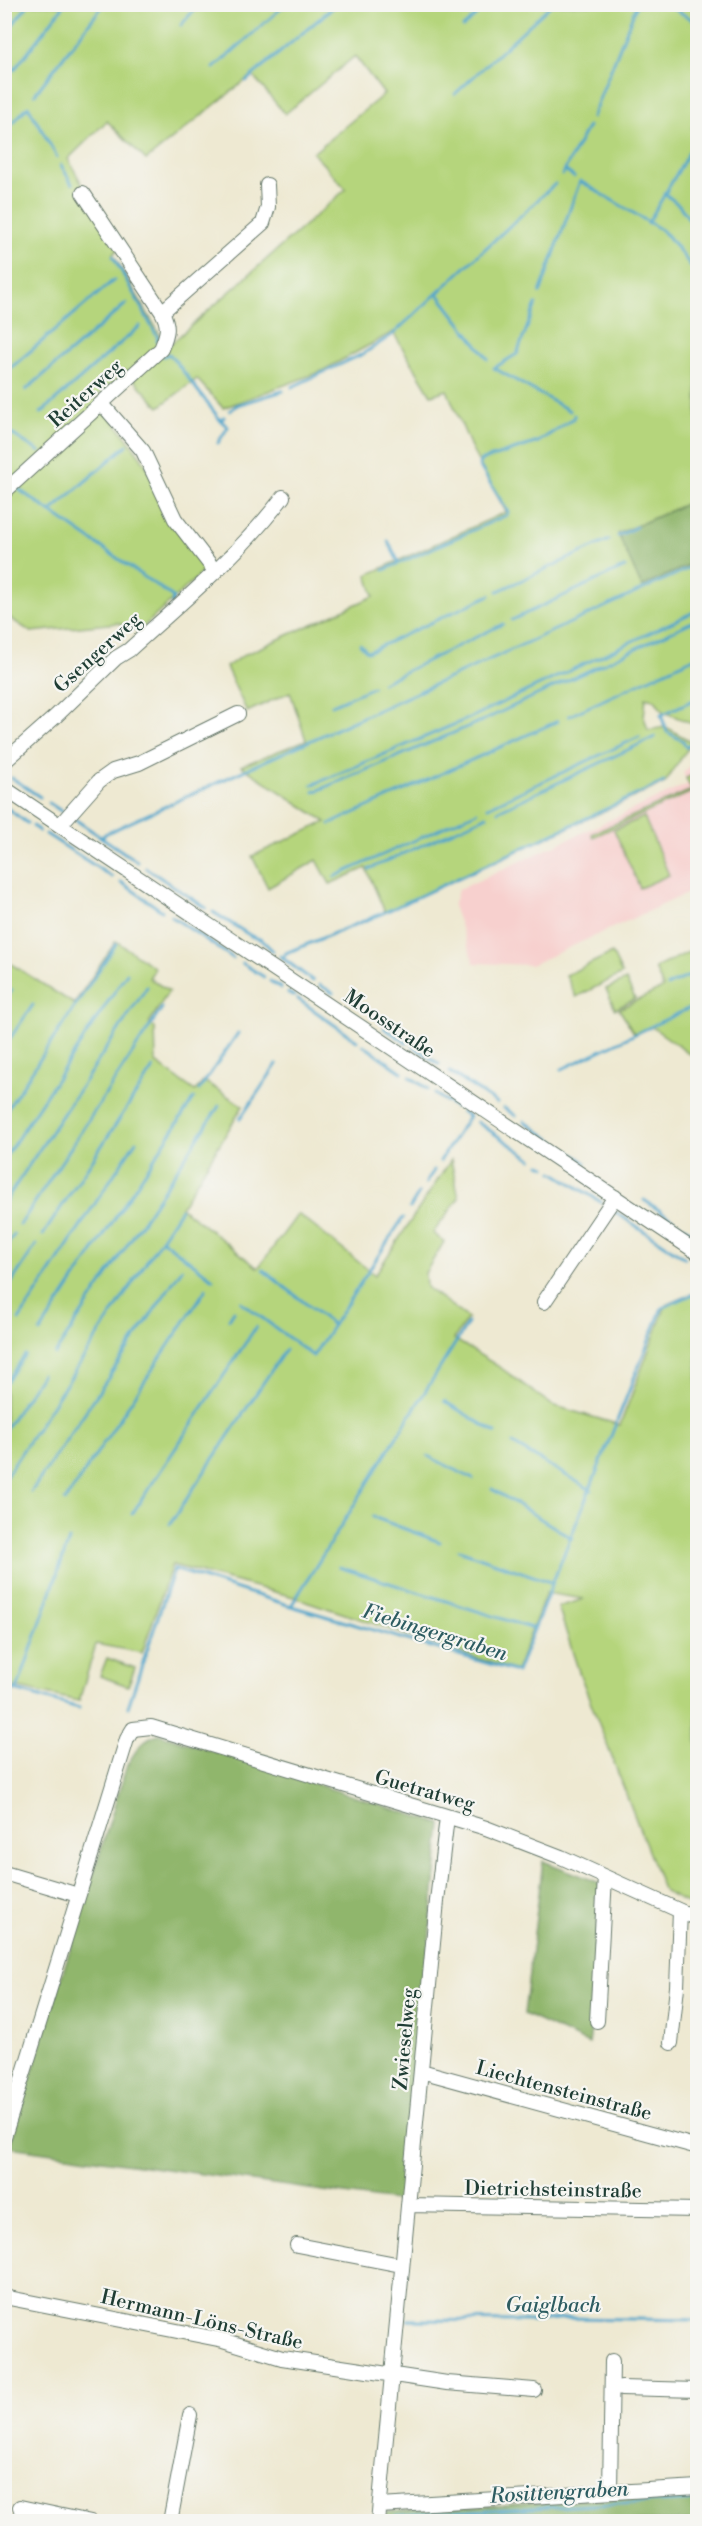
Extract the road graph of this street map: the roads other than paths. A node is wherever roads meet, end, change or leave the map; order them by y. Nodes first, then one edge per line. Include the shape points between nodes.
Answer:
1 (267, 185) dead end
2 (83, 193) dead end
3 (162, 312) junction
4 (102, 404) junction
5 (4, 492) edge
6 (283, 497) dead end
7 (215, 571) junction
8 (238, 714) dead end
9 (4, 762) edge
10 (4, 788) edge
11 (60, 825) junction
12 (615, 1197) junction
13 (698, 1253) edge
14 (544, 1302) dead end
15 (447, 1817) junction
16 (4, 1873) edge
17 (605, 1877) junction
18 (78, 1895) junction
19 (680, 1911) junction
20 (698, 1919) edge
21 (597, 2021) dead end
22 (671, 2043) dead end
23 (421, 2071) junction
24 (4, 2137) edge
25 (698, 2147) edge
26 (408, 2205) junction
27 (698, 2210) edge
28 (297, 2245) dead end
29 (401, 2265) junction
30 (4, 2297) edge
31 (612, 2361) dead end
32 (392, 2376) junction
33 (621, 2388) dead end
34 (534, 2390) dead end
35 (698, 2390) edge
36 (190, 2415) dead end
37 (698, 2487) edge
38 (610, 2491) junction
39 (20, 2506) dead end
40 (380, 2506) junction
41 (91, 2522) edge
42 (170, 2522) edge
43 (378, 2522) edge

1 - 3 street via 268,207 263,223
2 - 3 street, Reiterweg
3 - 4 street, Reiterweg via 168,332 161,349
4 - 5 street, Reiterweg
4 - 7 street via 143,451 175,519
6 - 7 street, Gsengerweg
7 - 9 street, Gsengerweg
8 - 11 street via 139,763 113,771
10 - 11 street, Moosstraße
11 - 12 street, Moosstraße
12 - 13 street, Moosstraße
12 - 14 street
15 - 17 street, Guetratweg via 486,1827
15 - 18 street, Guetratweg via 151,1727 133,1729 126,1739
15 - 23 street, Zwieselweg
16 - 18 street
17 - 19 street, Guetratweg
17 - 21 street
18 - 24 street
19 - 20 street, Guetratweg
19 - 22 street
23 - 25 street, Liechtensteinstraße
23 - 26 street, Zwieselweg
26 - 27 street, Dietrichsteinstraße
26 - 29 street, Zwieselweg
28 - 29 street
29 - 32 street, Zwieselweg
30 - 32 street, Hermann-Löns-Straße via 223,2340 282,2358
31 - 38 street
32 - 34 street
32 - 40 street, Zwieselweg
33 - 35 street
36 - 42 street
37 - 38 street
38 - 40 street
39 - 41 street
40 - 43 street, Zwieselweg

